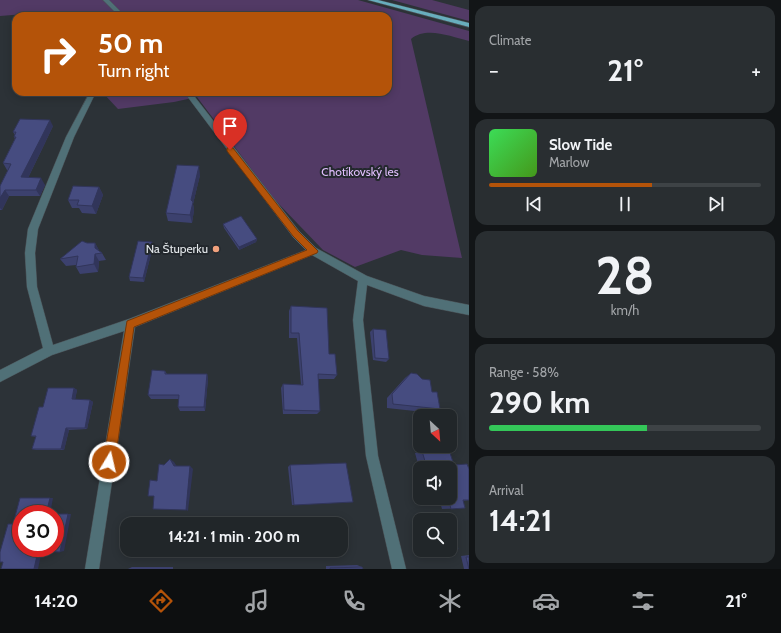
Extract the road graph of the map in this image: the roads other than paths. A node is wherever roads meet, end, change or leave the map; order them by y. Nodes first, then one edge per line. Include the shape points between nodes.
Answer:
1 (106, 0) edge
2 (371, 0) edge
3 (118, 12) edge
4 (469, 25) edge
5 (91, 96) edge
6 (190, 96) edge
7 (314, 251) junction
8 (362, 279) junction
9 (469, 310) edge
10 (130, 324) junction
11 (49, 351) junction
12 (0, 376) edge
13 (92, 569) edge
14 (399, 569) edge

1 - 3 street
2 - 4 main road
5 - 11 street via 70,138 33,229 30,253 32,287
6 - 7 street via 286,221
7 - 8 street
7 - 10 street
8 - 9 street via 424,301
8 - 14 street via 358,320 372,456
10 - 11 street
10 - 13 street
11 - 12 street

